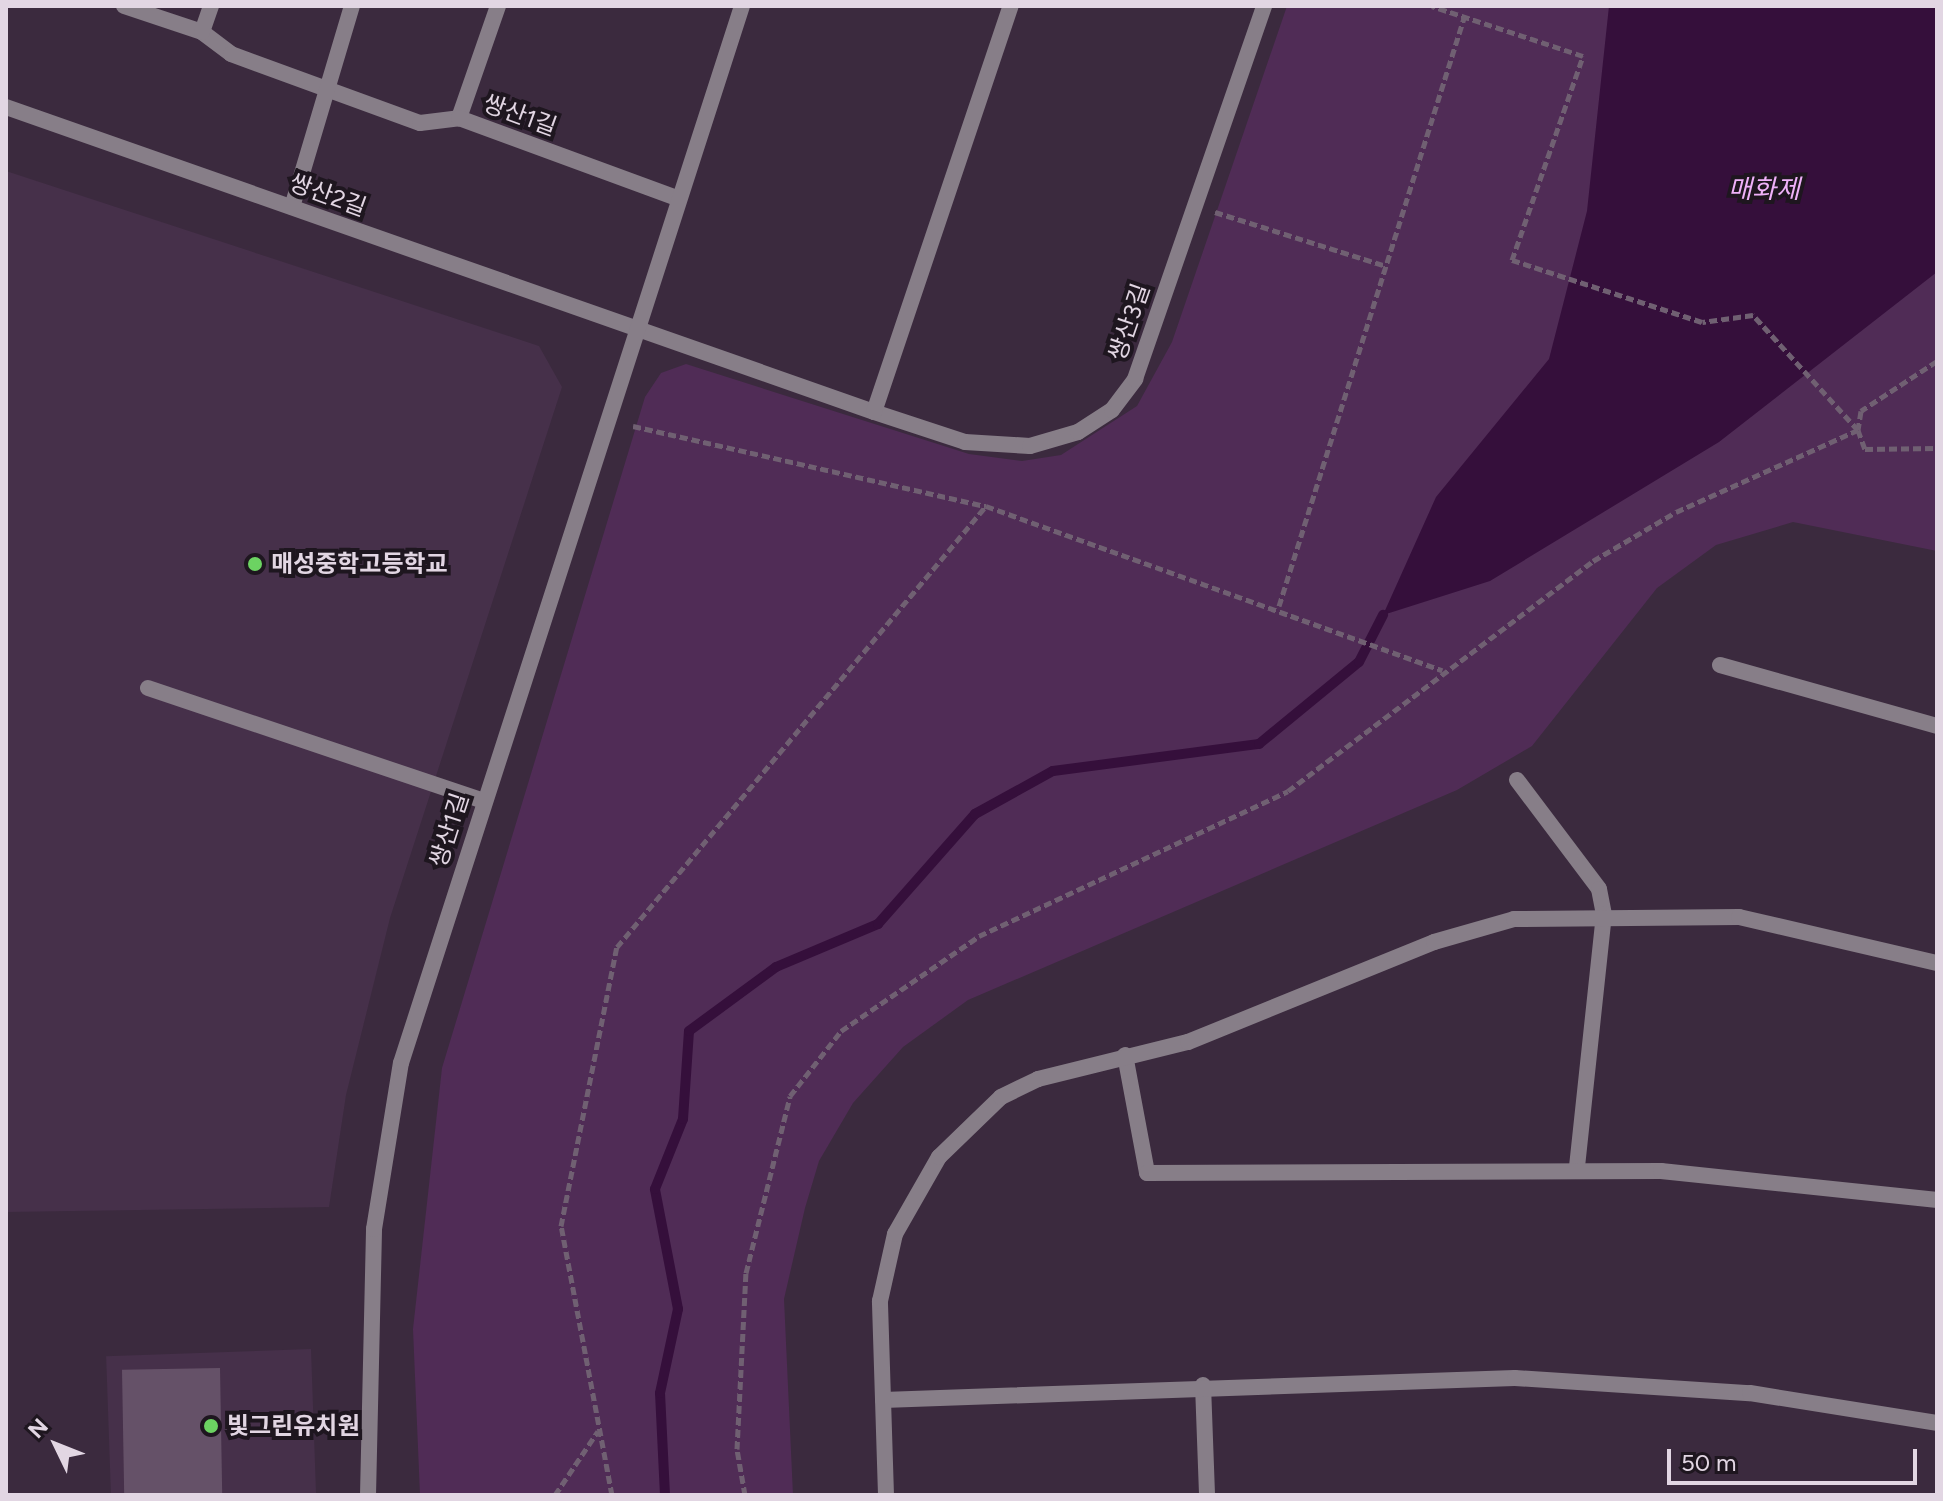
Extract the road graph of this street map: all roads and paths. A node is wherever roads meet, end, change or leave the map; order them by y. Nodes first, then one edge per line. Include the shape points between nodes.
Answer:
1 (124, 6) edge
2 (211, 6) edge
3 (352, 6) edge
4 (498, 6) edge
5 (742, 6) edge
6 (1011, 6) edge
7 (1264, 6) edge
8 (1432, 6) edge
9 (1464, 18) junction
10 (202, 32) junction
11 (325, 88) junction
12 (6, 107) edge
13 (459, 118) junction
14 (677, 198) junction
15 (292, 207) junction
16 (1208, 210) dead end
17 (1386, 266) junction
18 (632, 332) junction
19 (1937, 361) edge
20 (874, 412) junction
21 (604, 420) junction
22 (1858, 430) junction
23 (1937, 448) edge
24 (986, 506) junction
25 (1279, 606) junction
26 (1720, 665) dead end
27 (1442, 670) junction
28 (148, 688) dead end
29 (1937, 726) edge
30 (1517, 780) dead end
31 (483, 801) junction
32 (1604, 914) junction
33 (1937, 963) edge
34 (1125, 1055) junction
35 (1577, 1168) junction
36 (1937, 1200) edge
37 (1203, 1385) junction
38 (883, 1400) junction
39 (1937, 1423) edge
40 (598, 1431) junction
41 (368, 1495) edge
42 (555, 1495) edge
43 (612, 1495) edge
44 (745, 1495) edge
45 (886, 1495) edge
46 (1207, 1495) edge

1 - 10 street
2 - 10 street
3 - 11 street
4 - 13 street, 쌍산1길
5 - 14 street, 쌍산1길
6 - 20 street
7 - 20 street, 쌍산3길 via 1135,379 1112,410 1078,432 1030,446 965,442
8 - 9 path
9 - 17 path
9 - 22 path via 1583,56 1512,260 1702,322 1753,315
10 - 11 street via 231,54
11 - 13 street via 420,123
11 - 15 street
12 - 15 street, 쌍산2길
13 - 14 street, 쌍산1길
14 - 18 street, 쌍산1길
15 - 18 street, 쌍산2길
16 - 17 path
17 - 25 path
18 - 20 street, 쌍산3길
18 - 21 street, 쌍산1길
19 - 22 path via 1861,411
21 - 24 path
21 - 31 street, 쌍산1길
22 - 23 path via 1865,449
22 - 27 path via 1676,512 1593,561
24 - 25 path
24 - 40 path via 617,947 561,1226
25 - 27 path
26 - 29 street
27 - 44 path via 1288,791 979,936 841,1031 790,1096 746,1273 737,1449
28 - 31 street
30 - 32 street via 1599,889
31 - 41 street, 쌍산1길 via 401,1063 386,1143 369,1303
32 - 33 street via 1782,924
32 - 34 street via 1470,930 1188,1042
32 - 35 street
34 - 35 street via 1147,1173
34 - 38 street via 1038,1079 1001,1097 939,1157 912,1196 882,1273
35 - 36 street
37 - 38 street
37 - 39 street via 1627,1382 1803,1399
37 - 46 street
38 - 45 street
40 - 42 path
40 - 43 path

